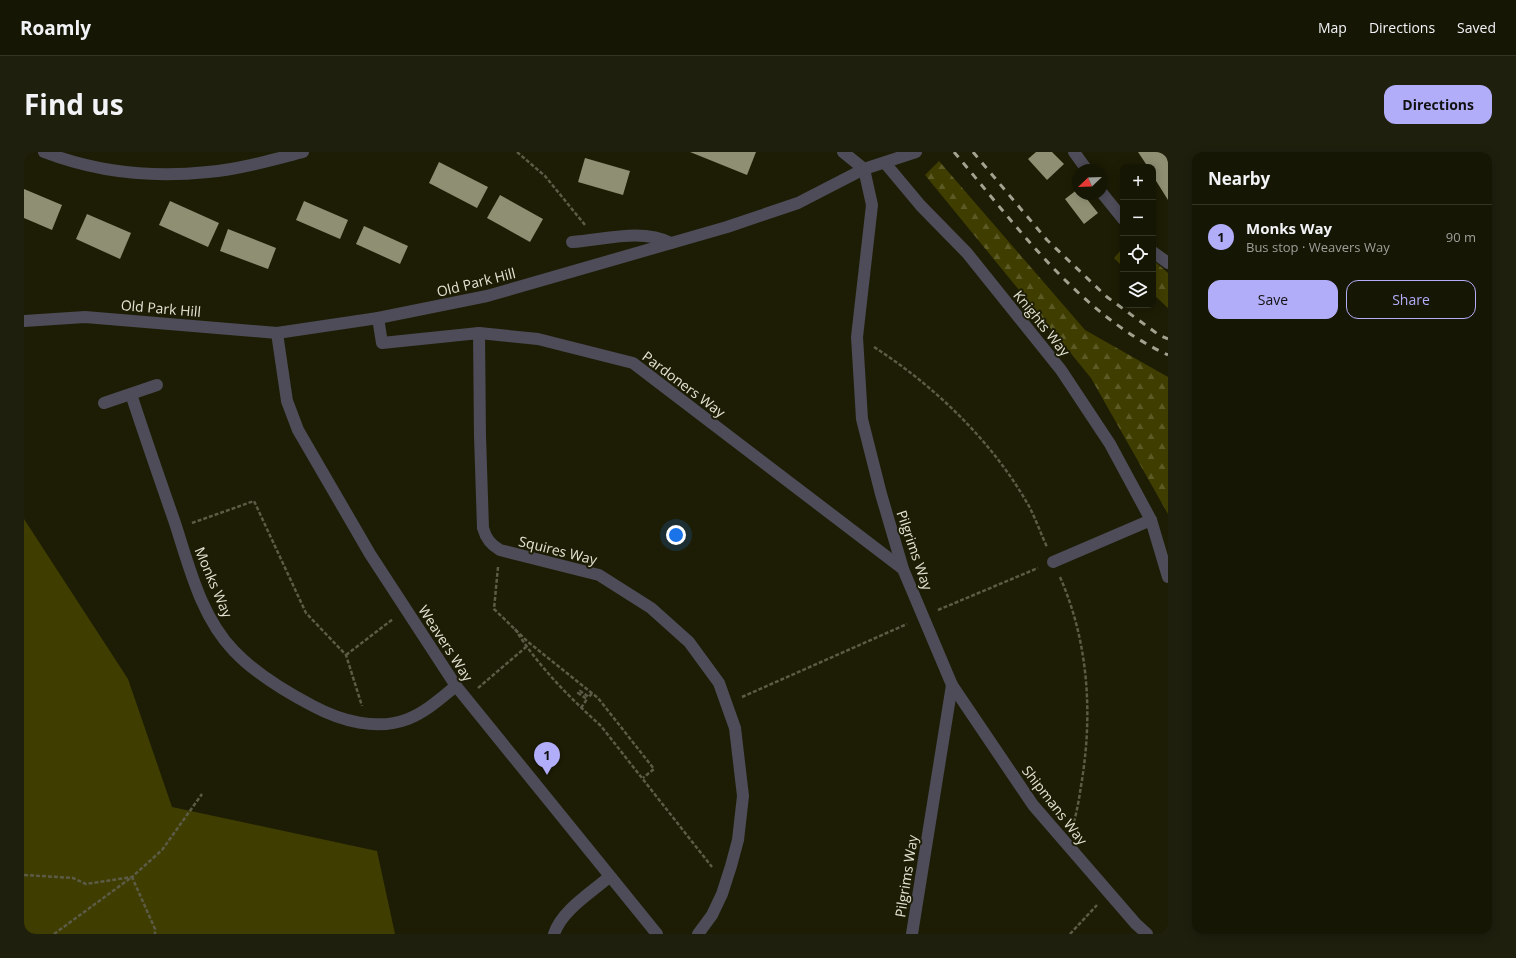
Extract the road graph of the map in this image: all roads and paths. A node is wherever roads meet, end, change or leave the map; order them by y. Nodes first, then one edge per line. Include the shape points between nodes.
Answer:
1 (44, 152) edge
2 (303, 152) edge
3 (518, 152) edge
4 (843, 152) edge
5 (916, 152) edge
6 (1074, 152) edge
7 (885, 163) junction
8 (1083, 164) edge
9 (864, 169) junction
10 (1107, 200) edge
11 (1120, 216) edge
12 (597, 240) junction
13 (572, 242) dead end
14 (672, 243) junction
15 (1156, 254) edge
16 (1168, 263) edge
17 (378, 318) junction
18 (24, 321) edge
19 (277, 333) junction
20 (480, 333) junction
21 (858, 337) junction
22 (157, 385) dead end
23 (131, 394) junction
24 (104, 403) dead end
25 (1151, 520) junction
26 (176, 528) junction
27 (500, 550) junction
28 (1053, 562) junction
29 (903, 569) junction
30 (1168, 577) edge
31 (406, 609) junction
32 (923, 617) junction
33 (515, 629) junction
34 (526, 647) junction
35 (346, 655) junction
36 (952, 685) junction
37 (456, 686) junction
38 (592, 693) junction
39 (466, 699) junction
40 (726, 704) junction
41 (581, 708) junction
42 (368, 724) junction
43 (643, 778) junction
44 (202, 794) dead end
45 (1067, 844) junction
46 (24, 875) edge
47 (132, 877) junction
48 (609, 877) junction
49 (726, 884) junction
50 (1108, 892) junction
51 (54, 934) edge
52 (156, 934) edge
53 (554, 934) edge
54 (657, 934) edge
55 (698, 934) edge
56 (912, 934) edge
57 (1070, 934) edge
58 (1147, 934) edge

1 - 2 street via 118,172 163,175 210,172
3 - 12 path via 545,176
4 - 9 street
5 - 7 street, Old Park Hill
6 - 8 street
7 - 9 street, Old Park Hill
7 - 25 street, Knights Way via 921,206 967,253 1061,370 1110,444
9 - 14 street, Old Park Hill via 798,203
9 - 21 street, Pilgrims Way via 872,205
10 - 11 street
12 - 13 street
12 - 14 street via 634,235 659,237
14 - 17 street, Old Park Hill via 488,296
15 - 16 street
17 - 19 street, Old Park Hill
17 - 20 street, Pardoners Way via 382,343
18 - 19 street, Old Park Hill via 85,316
19 - 31 street, Weavers Way via 287,401 298,430 370,554
20 - 27 street, Squires Way via 483,528 488,540
20 - 29 street, Pardoners Way via 538,339 633,363
21 - 28 path via 876,348 964,418 999,460 1030,508
21 - 29 street, Pilgrims Way via 862,419
22 - 23 street
23 - 24 street
23 - 26 street, Monks Way
25 - 28 street
25 - 30 street, Knights Way
26 - 35 path via 254,501 306,613
26 - 42 street, Monks Way via 195,583 212,619 233,650 287,693 328,714
27 - 33 path via 494,609
27 - 40 street, Squires Way via 599,575 651,608 689,642 719,683
28 - 32 path
28 - 45 path via 1070,601 1081,643 1087,694 1085,763 1075,818
29 - 32 street, Pilgrims Way
31 - 35 path
31 - 37 street, Weavers Way
32 - 36 street, Pilgrims Way
32 - 40 path
33 - 34 path
33 - 38 path
34 - 39 path
34 - 41 path
35 - 42 path
36 - 45 street, Shipmans Way via 1033,805
36 - 56 street, Pilgrims Way
37 - 39 street, Weavers Way
37 - 42 street, Monks Way via 409,719 386,725
38 - 41 path via 589,697 580,691 578,693 587,699
38 - 43 path via 654,769
39 - 48 street, Weavers Way
40 - 49 street, Squires Way via 735,728 743,796 738,840
41 - 43 path via 601,726
43 - 49 path
44 - 47 path via 162,850
45 - 50 street, Shipmans Way
46 - 47 path via 73,878 86,884
47 - 51 path
47 - 52 path
48 - 53 street via 575,906 557,925
48 - 54 street, Weavers Way
49 - 55 street, Squires Way via 712,915
50 - 57 path
50 - 58 street, Shipmans Way

